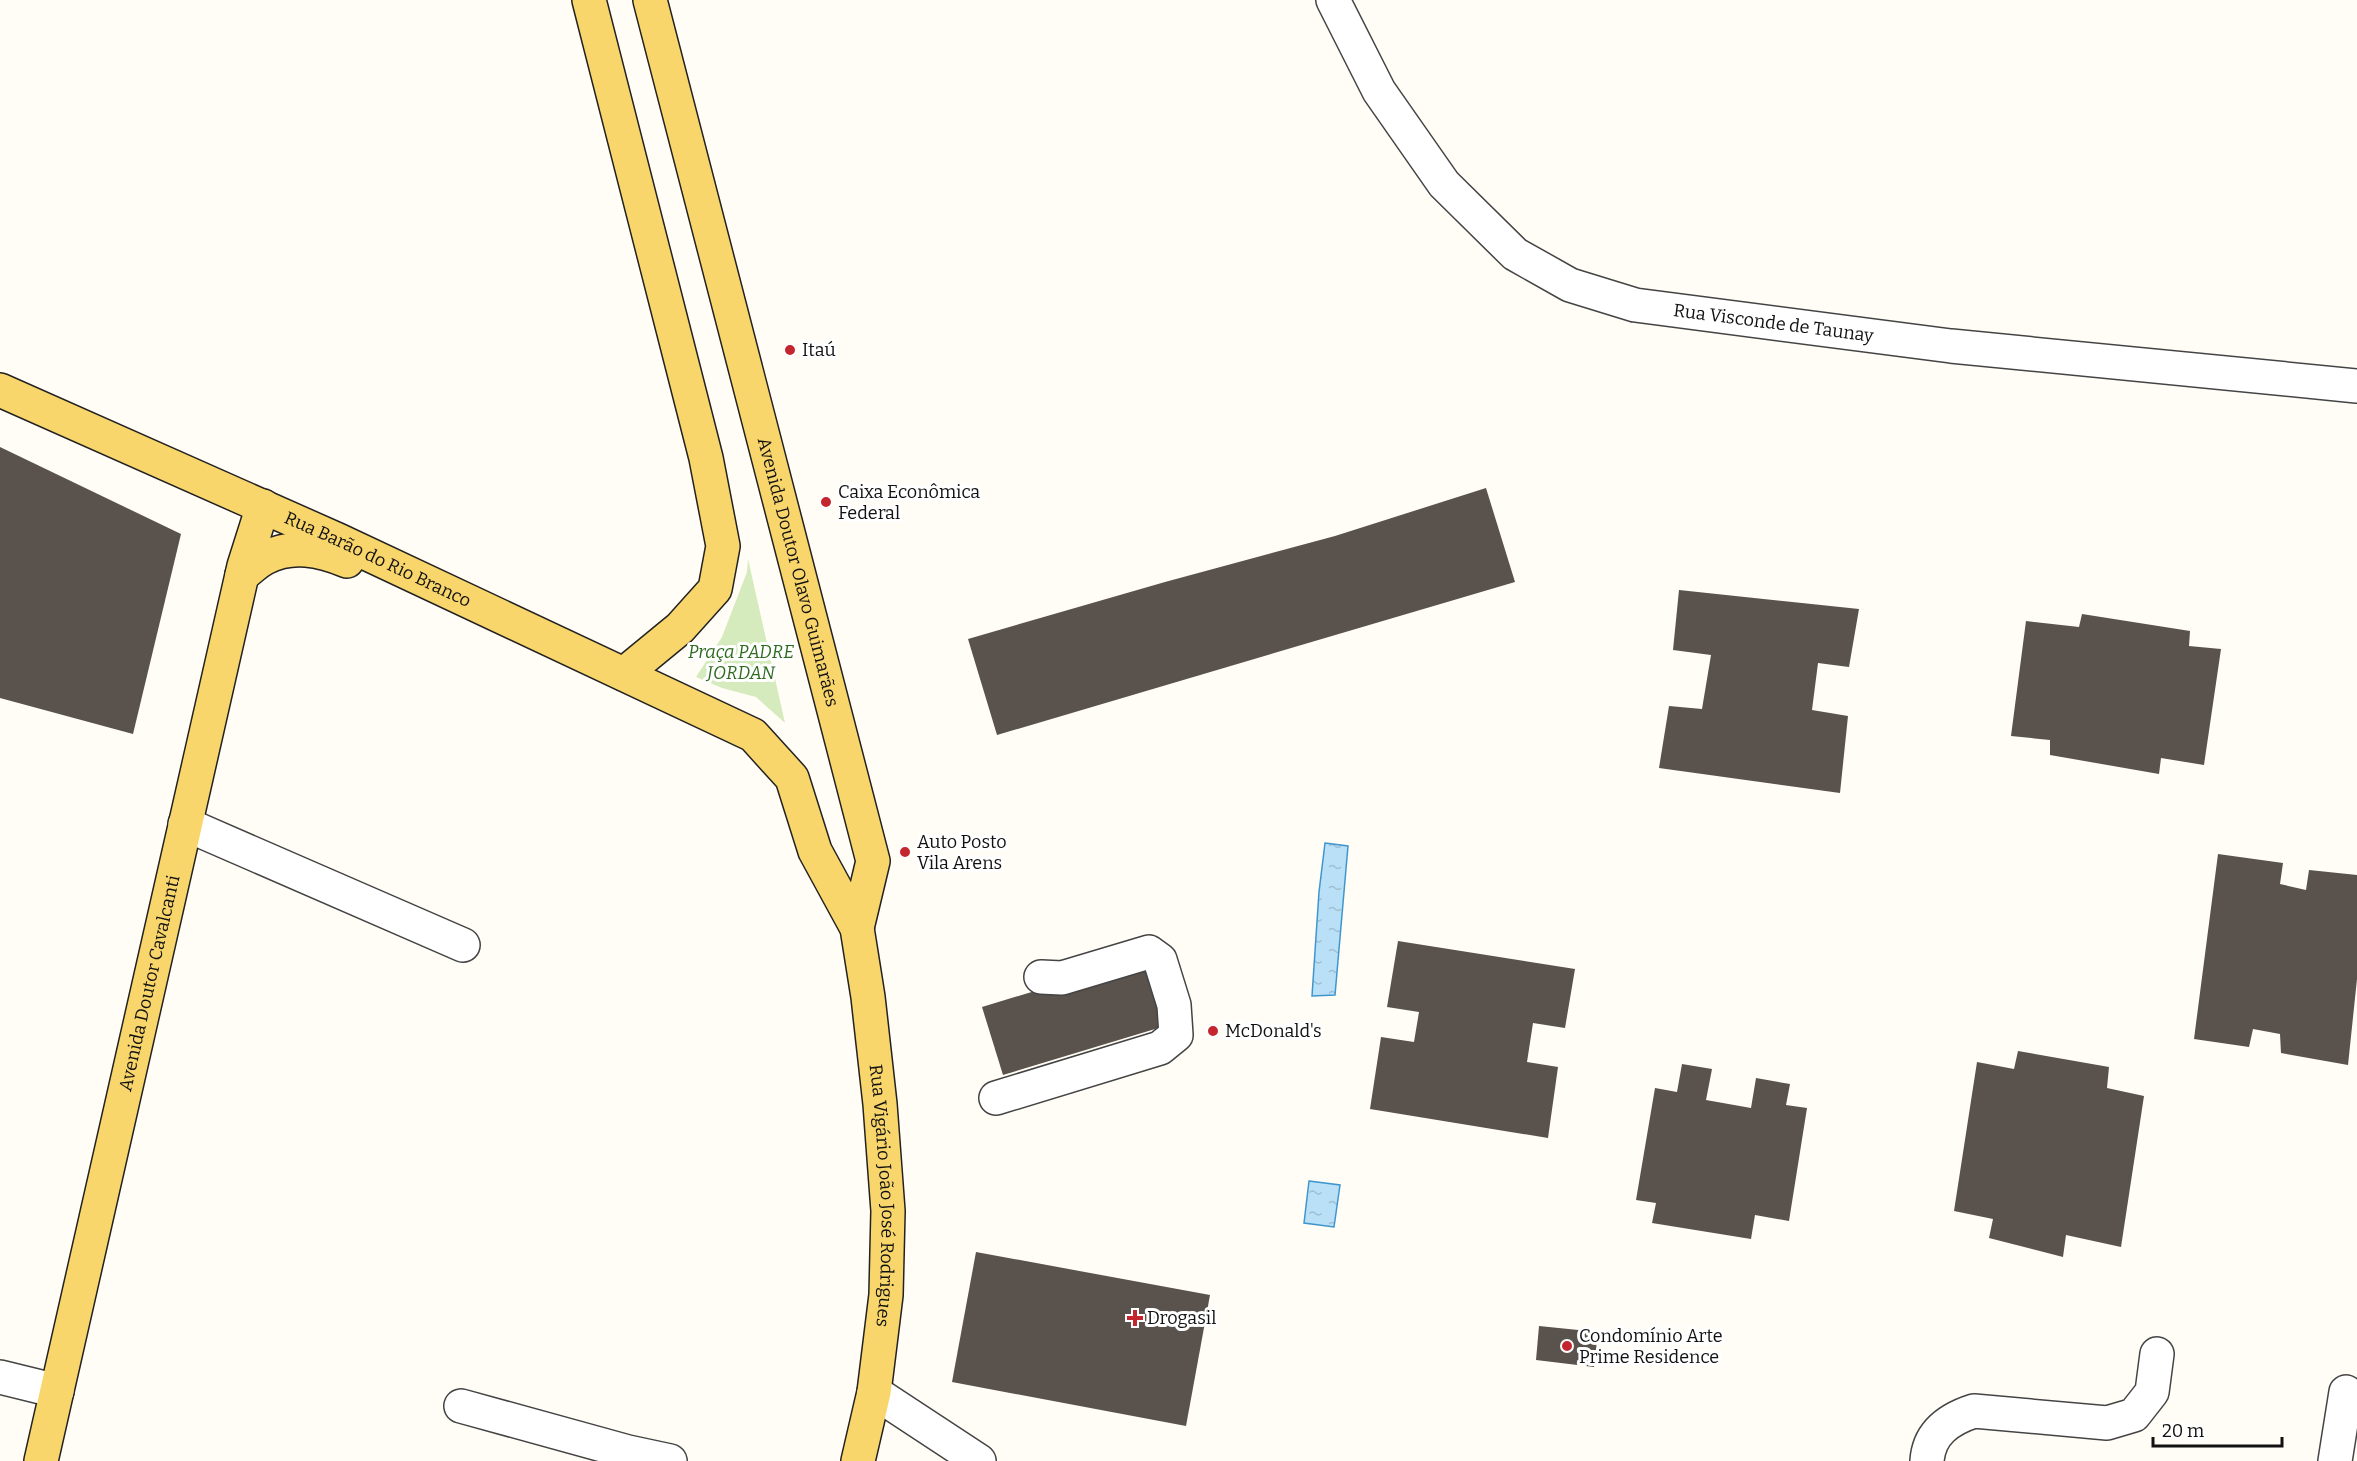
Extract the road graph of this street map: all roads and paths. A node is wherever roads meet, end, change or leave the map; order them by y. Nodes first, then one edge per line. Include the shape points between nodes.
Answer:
1 (589, 0) edge
2 (650, 0) edge
3 (1333, 0) edge
4 (2357, 386) edge
5 (0, 390) edge
6 (263, 506) junction
7 (242, 575) junction
8 (468, 601) junction
9 (624, 674) junction
10 (185, 824) junction
11 (857, 928) junction
12 (463, 945) dead end
13 (1041, 977) dead end
14 (996, 1098) dead end
15 (2157, 1354) dead end
16 (0, 1377) edge
17 (57, 1391) junction
18 (874, 1392) junction
19 (2346, 1392) dead end
20 (461, 1406) dead end
21 (41, 1461) edge
22 (670, 1461) edge
23 (858, 1461) edge
24 (979, 1461) edge
25 (1927, 1461) edge
26 (2335, 1461) edge

1 - 9 main road via 706,458 723,546 715,589 680,627
2 - 11 main road, Avenida Doutor Olavo Guimarães via 873,861
3 - 4 street, Rua Visconde de Taunay via 1379,91 1444,184 1515,254 1570,285 1635,305 1916,341
5 - 6 main road, Rua Barão do Rio Branco
6 - 7 main road, Avenida Doutor Cavalcanti
6 - 8 main road, Rua Barão do Rio Branco
7 - 8 main road via 265,558 306,549 328,553 418,591
7 - 10 main road, Avenida Doutor Cavalcanti
8 - 9 main road, Rua Barão do Rio Branco
9 - 11 main road, Rua Barão do Rio Branco via 753,735 792,778 815,851
10 - 12 street
10 - 17 main road, Avenida Doutor Cavalcanti
11 - 18 main road, Rua Vigário João José Rodrigues via 880,1104 888,1211 886,1295
13 - 14 street via 1062,978 1149,952 1160,960 1174,1005 1176,1035 1160,1047
15 - 25 street via 2152,1392 2134,1415 2107,1423 1974,1411 1956,1417 1938,1430
16 - 17 street
17 - 21 main road, Avenida Doutor Cavalcanti
18 - 23 main road, Rua Vigário João José Rodrigues
18 - 24 street
19 - 26 street
20 - 22 street

